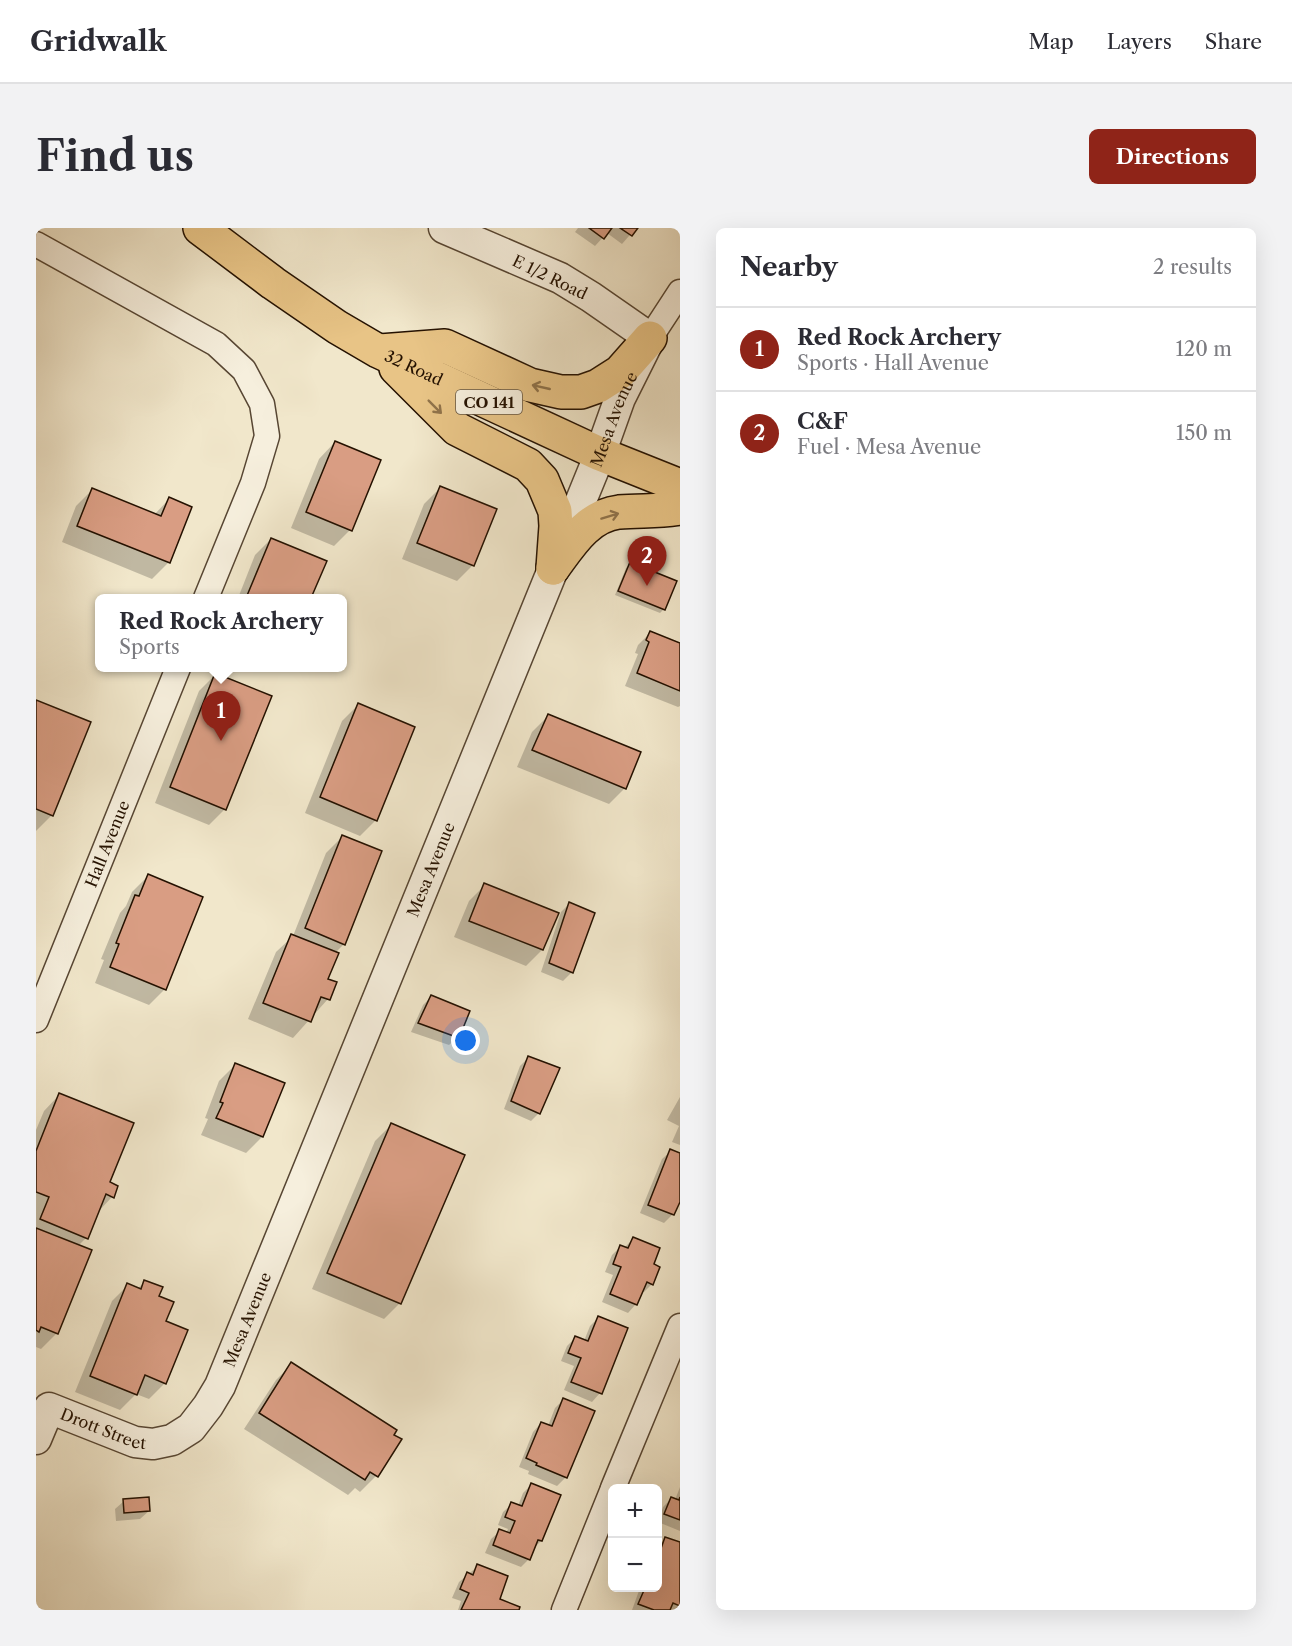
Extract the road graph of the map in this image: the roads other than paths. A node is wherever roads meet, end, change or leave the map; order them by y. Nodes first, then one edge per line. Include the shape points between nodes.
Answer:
1 (200, 228) edge
2 (444, 228) edge
3 (36, 244) edge
4 (680, 292) edge
5 (650, 338) junction
6 (378, 351) junction
7 (600, 454) junction
8 (680, 486) edge
9 (680, 508) edge
10 (553, 568) junction
11 (208, 594) edge
12 (176, 672) edge
13 (36, 1020) edge
14 (680, 1326) edge
15 (42, 1405) edge
16 (36, 1439) edge
17 (172, 1440) joint
18 (615, 1484) edge
19 (608, 1502) edge
20 (564, 1610) edge

1 - 6 main road, 32 Road / CO 141 via 295,299
2 - 5 street, E 1/2 Road via 560,278
3 - 11 street via 216,344 244,370 262,404 267,435 253,483
4 - 5 street, Mesa Avenue
5 -> 6 main road via 620,372 581,392 531,385 445,346
5 - 7 street, Mesa Avenue via 620,398
6 - 7 main road, 32 Road / CO 141
6 -> 10 main road via 457,429 528,465 542,480 555,510
7 - 8 main road, 32 Road / CO 141
7 - 10 street, Mesa Avenue
10 -> 9 main road via 576,537 602,517
10 - 17 street, Mesa Avenue via 220,1386 191,1428
12 - 13 street, Hall Avenue
14 - 18 street
15 - 16 street
15 - 17 street, Drott Street via 135,1442
19 - 20 street

